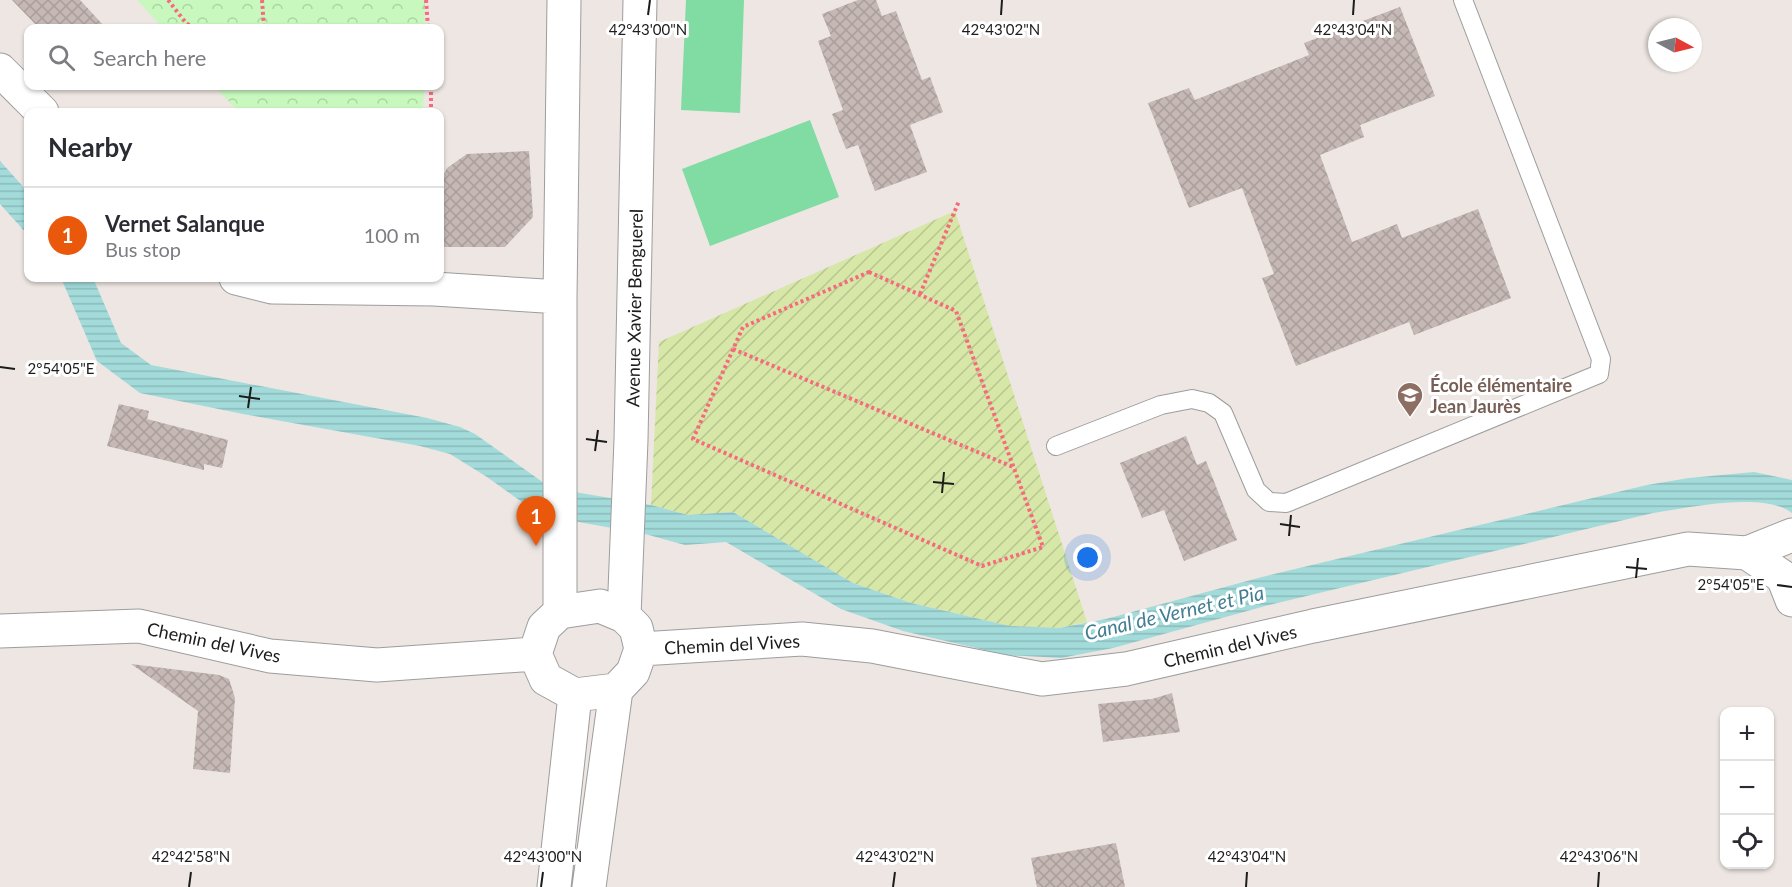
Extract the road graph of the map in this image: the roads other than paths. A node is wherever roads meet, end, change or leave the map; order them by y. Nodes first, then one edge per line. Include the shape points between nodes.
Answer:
1 (564, 0) edge
2 (640, 0) edge
3 (1462, 0) edge
4 (0, 70) edge
5 (38, 108) edge
6 (252, 282) edge
7 (560, 297) junction
8 (1056, 446) dead end
9 (1792, 535) edge
10 (1747, 553) junction
11 (1792, 600) edge
12 (560, 612) junction
13 (624, 616) junction
14 (0, 631) edge
15 (641, 649) junction
16 (535, 654) junction
17 (616, 690) junction
18 (575, 695) junction
19 (554, 887) edge
20 (589, 887) edge

1 - 7 street
2 - 13 street, Avenue Xavier Benguerel
3 - 8 lane via 1601,359 1599,374 1287,503 1269,502 1256,490 1223,413 1209,403 1191,399 1161,405
4 - 5 street
6 - 7 street via 272,287 434,289
7 - 12 street
9 - 10 street
10 - 11 street, Chemin del Vives via 1783,577
10 - 15 street, Chemin del Vives via 1688,549 1313,626 1126,669 1042,679 872,646 802,639
12 - 13 street via 600,606
12 - 16 street via 544,627
13 - 15 street via 636,628
14 - 16 street, Chemin del Vives via 139,626 270,656 377,665
15 - 17 street via 633,672
16 - 18 street via 546,680
17 - 18 street
17 - 20 street
18 - 19 street

